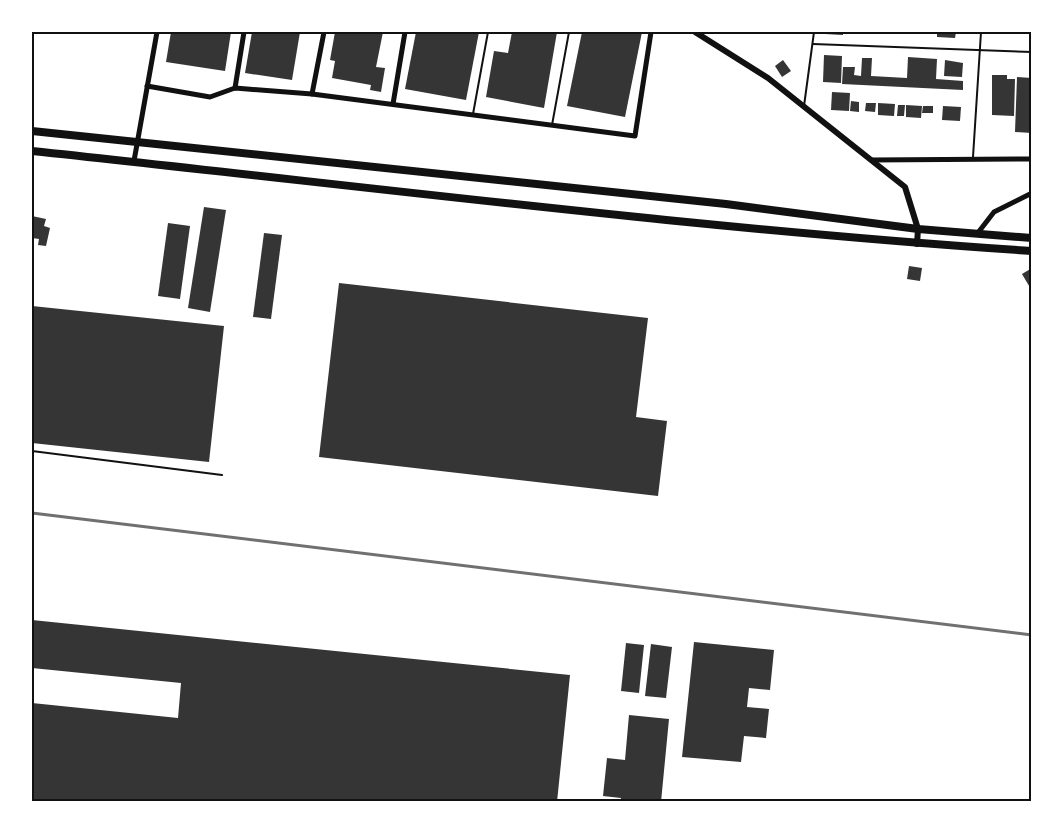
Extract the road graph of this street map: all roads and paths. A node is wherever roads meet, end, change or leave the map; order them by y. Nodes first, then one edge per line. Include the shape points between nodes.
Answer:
1 (157, 32) edge
2 (244, 32) edge
3 (324, 32) edge
4 (405, 32) edge
5 (488, 32) edge
6 (569, 32) edge
7 (651, 32) edge
8 (695, 32) edge
9 (814, 32) edge
10 (981, 32) edge
11 (813, 45) junction
12 (980, 50) junction
13 (1032, 52) edge
14 (147, 86) junction
15 (235, 88) junction
16 (312, 94) junction
17 (393, 104) junction
18 (804, 107) junction
19 (473, 114) junction
20 (552, 124) junction
21 (32, 131) edge
22 (137, 142) junction
23 (32, 151) edge
24 (973, 159) junction
25 (1032, 159) edge
26 (871, 160) junction
27 (134, 161) junction
28 (1032, 193) edge
29 (918, 229) junction
30 (977, 234) junction
31 (1032, 238) edge
32 (917, 244) junction
33 (1032, 252) edge
34 (32, 451) edge
35 (222, 475) dead end

1 - 14 street
2 - 15 street
3 - 16 street
4 - 17 street
5 - 19 lane
6 - 20 lane
7 - 20 street via 635,135
8 - 18 street via 768,78
9 - 11 lane
10 - 12 lane
11 - 12 lane
11 - 18 lane
12 - 13 lane
12 - 24 lane
14 - 15 street via 210,97
14 - 22 street
15 - 16 street
16 - 17 street
17 - 19 street
18 - 26 street
19 - 20 street
21 - 22 highway
22 - 27 street
22 - 29 highway via 726,204
23 - 27 highway
24 - 25 street
24 - 26 street
26 - 29 street via 906,187
27 - 32 highway
28 - 30 street via 994,212
29 - 30 highway
29 - 32 street
30 - 31 highway
32 - 33 highway
34 - 35 lane

